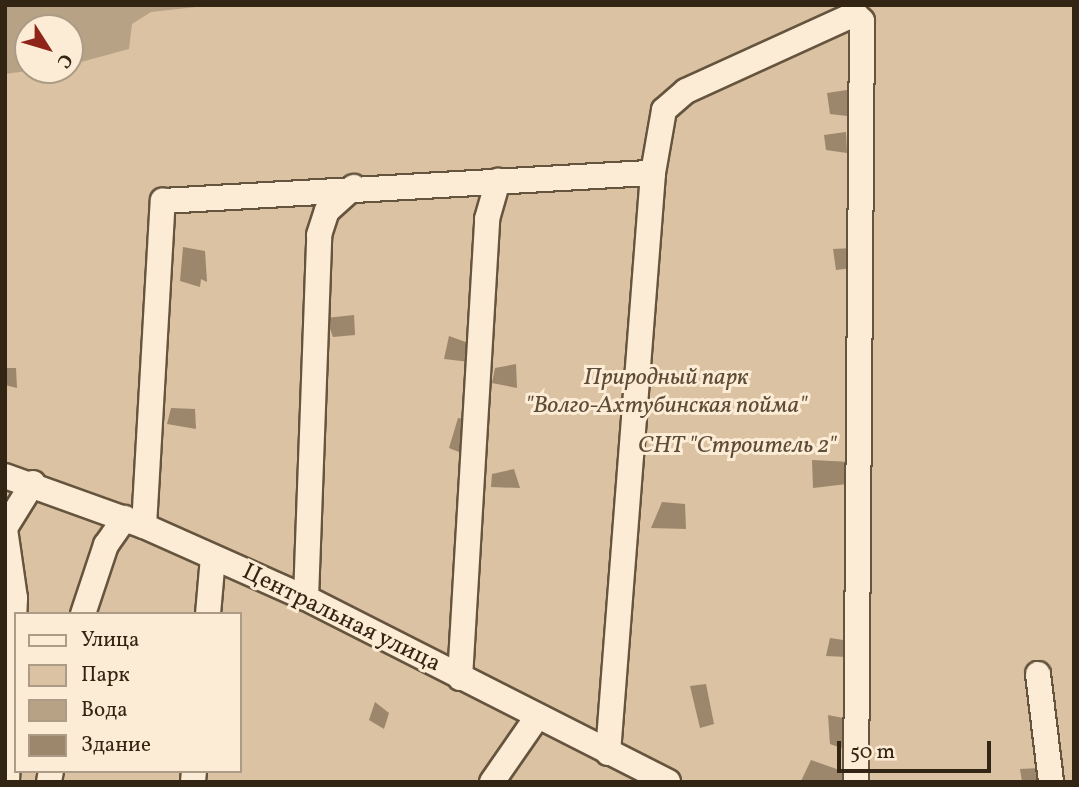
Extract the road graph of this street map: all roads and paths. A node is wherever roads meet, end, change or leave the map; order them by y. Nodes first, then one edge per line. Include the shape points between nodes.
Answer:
1 (653, 173) junction
2 (498, 181) junction
3 (354, 187) junction
4 (5, 476) edge
5 (33, 484) junction
6 (135, 522) junction
7 (5, 529) edge
8 (213, 557) junction
9 (306, 598) junction
10 (84, 612) edge
11 (208, 612) edge
12 (1038, 674) dead end
13 (460, 678) junction
14 (537, 716) junction
15 (608, 753) junction
16 (7, 782) edge
17 (492, 782) edge
18 (668, 782) edge
19 (856, 782) edge
20 (1051, 782) edge

1 - 2 street
1 - 15 street
1 - 19 street via 664,110 686,91 855,14 860,16
2 - 3 street
2 - 13 street via 487,219
3 - 6 street via 163,201
3 - 9 street via 327,211 319,235
4 - 5 street, Центральная улица
5 - 6 street, Центральная улица
5 - 7 street
6 - 8 street, Центральная улица
6 - 10 street via 106,545
7 - 16 street via 15,598 6,720
8 - 9 street, Центральная улица
8 - 11 street
9 - 13 street, Центральная улица
12 - 20 street
13 - 14 street, Центральная улица
14 - 15 street, Центральная улица
14 - 17 street
15 - 18 street, Центральная улица

